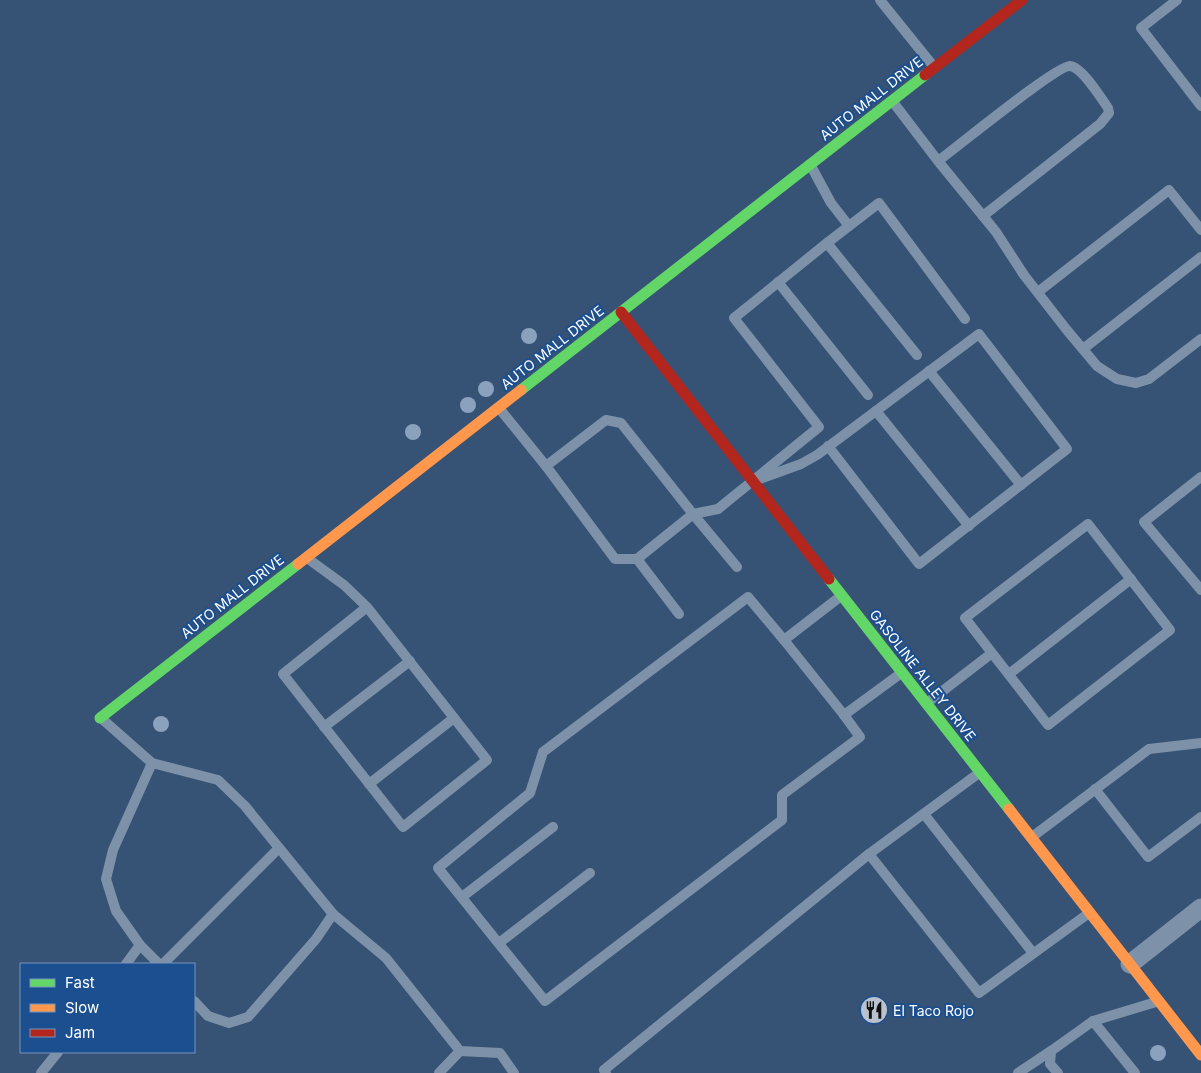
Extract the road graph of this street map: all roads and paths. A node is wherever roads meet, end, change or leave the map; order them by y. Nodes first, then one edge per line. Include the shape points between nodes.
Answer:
1 (880, 0) edge
2 (1022, 0) edge
3 (1177, 0) edge
4 (935, 68) junction
5 (893, 101) junction
6 (1201, 106) edge
7 (938, 161) junction
8 (810, 165) junction
9 (983, 216) junction
10 (849, 226) junction
11 (1201, 230) edge
12 (827, 243) junction
13 (1201, 257) edge
14 (778, 282) junction
15 (1038, 292) junction
16 (621, 312) junction
17 (965, 319) dead end
18 (1201, 339) edge
19 (1083, 349) junction
20 (917, 355) dead end
21 (929, 371) junction
22 (868, 394) dead end
23 (499, 407) junction
24 (876, 411) junction
25 (828, 446) junction
26 (546, 466) junction
27 (1201, 477) edge
28 (753, 481) junction
29 (1022, 485) junction
30 (693, 514) junction
31 (968, 526) junction
32 (306, 557) junction
33 (637, 559) junction
34 (738, 567) dead end
35 (1131, 580) junction
36 (1201, 590) edge
37 (841, 595) junction
38 (367, 607) junction
39 (679, 614) dead end
40 (784, 640) junction
41 (992, 653) junction
42 (410, 661) junction
43 (902, 672) junction
44 (1009, 674) junction
45 (927, 704) junction
46 (844, 716) junction
47 (100, 718) joint
48 (454, 718) junction
49 (324, 726) junction
50 (1201, 743) edge
51 (152, 763) junction
52 (980, 772) junction
53 (369, 784) junction
54 (1095, 789) junction
55 (924, 814) junction
56 (1201, 817) edge
57 (553, 827) dead end
58 (1031, 838) junction
59 (279, 848) junction
60 (869, 854) junction
61 (590, 873) dead end
62 (462, 897) junction
63 (1201, 908) edge
64 (1090, 913) junction
65 (334, 914) junction
66 (499, 943) junction
67 (140, 945) junction
68 (1033, 953) junction
69 (127, 963) edge
70 (158, 963) edge
71 (164, 963) edge
72 (1130, 964) junction
73 (1159, 1001) junction
74 (195, 1002) edge
75 (1093, 1021) junction
76 (460, 1051) junction
77 (1051, 1051) junction
78 (57, 1053) edge
79 (1201, 1055) edge
80 (41, 1073) edge
81 (439, 1073) edge
82 (514, 1073) edge
83 (606, 1073) edge
84 (1018, 1073) edge
85 (1058, 1073) edge
86 (1135, 1073) edge

1 - 4 lane
2 - 4 street, AUTO MALL DRIVE
3 - 6 lane via 1141,28
4 - 5 street, AUTO MALL DRIVE
5 - 7 lane
5 - 8 street, AUTO MALL DRIVE
7 - 9 lane
7 - 9 lane via 1060,69 1069,66 1083,74 1110,113
8 - 10 lane
8 - 16 street, AUTO MALL DRIVE
9 - 15 lane
10 - 12 lane
10 - 17 lane via 880,203
11 - 15 lane via 1169,190
12 - 14 lane
12 - 20 lane
13 - 19 lane
14 - 22 lane
14 - 28 lane via 734,318 819,427
15 - 19 lane
16 - 23 street, AUTO MALL DRIVE
16 - 28 street, GASOLINE ALLEY DRIVE
18 - 19 lane via 1149,379 1136,383 1117,379 1097,366
21 - 24 lane
21 - 29 lane
21 - 29 lane via 978,334 1067,449
23 - 26 lane
23 - 32 street, AUTO MALL DRIVE
24 - 25 lane
24 - 31 lane
25 - 28 lane via 801,464
25 - 31 lane via 920,564
26 - 30 lane via 606,420 621,423
26 - 33 lane via 615,559
27 - 36 lane via 1144,522
28 - 30 lane via 718,509
28 - 37 street, GASOLINE ALLEY DRIVE
29 - 31 lane
30 - 33 lane
30 - 34 lane
32 - 38 lane
32 - 47 street, AUTO MALL DRIVE
33 - 39 lane
35 - 41 lane via 1088,524 965,618
35 - 44 lane
35 - 44 lane via 1170,630 1048,725
37 - 40 lane
37 - 43 street, GASOLINE ALLEY DRIVE
38 - 42 lane
38 - 49 lane via 283,674
40 - 46 lane
40 - 62 lane via 748,597 543,752 530,793 438,868
41 - 44 lane
41 - 45 lane
42 - 48 lane
42 - 49 lane
43 - 45 street, GASOLINE ALLEY DRIVE
43 - 46 lane
45 - 52 street, GASOLINE ALLEY DRIVE
46 - 66 lane via 860,737 782,795 782,820 545,1001
47 - 51 lane
48 - 53 lane
48 - 53 lane via 487,760 403,827
49 - 53 lane
50 - 54 lane via 1149,749
51 - 59 lane via 218,780
51 - 67 lane via 113,850 106,879 116,911
52 - 55 lane
52 - 58 street, GASOLINE ALLEY DRIVE
54 - 56 lane via 1148,856
54 - 58 lane
55 - 60 lane
55 - 68 lane
57 - 62 lane
58 - 64 street, GASOLINE ALLEY DRIVE
59 - 65 lane
59 - 71 lane
60 - 68 lane via 979,992
60 - 83 lane via 604,1070
61 - 66 lane
62 - 66 lane
63 - 72 street
64 - 68 lane
64 - 72 street, GASOLINE ALLEY DRIVE
65 - 74 lane via 248,1017 229,1023 208,1016
65 - 76 lane via 386,958
67 - 69 lane
67 - 70 lane
72 - 73 street, GASOLINE ALLEY DRIVE
73 - 75 lane
73 - 79 street, GASOLINE ALLEY DRIVE
75 - 77 lane
75 - 86 lane
76 - 81 lane
76 - 82 lane via 500,1053
77 - 84 lane
77 - 85 lane via 1050,1064
78 - 80 lane

